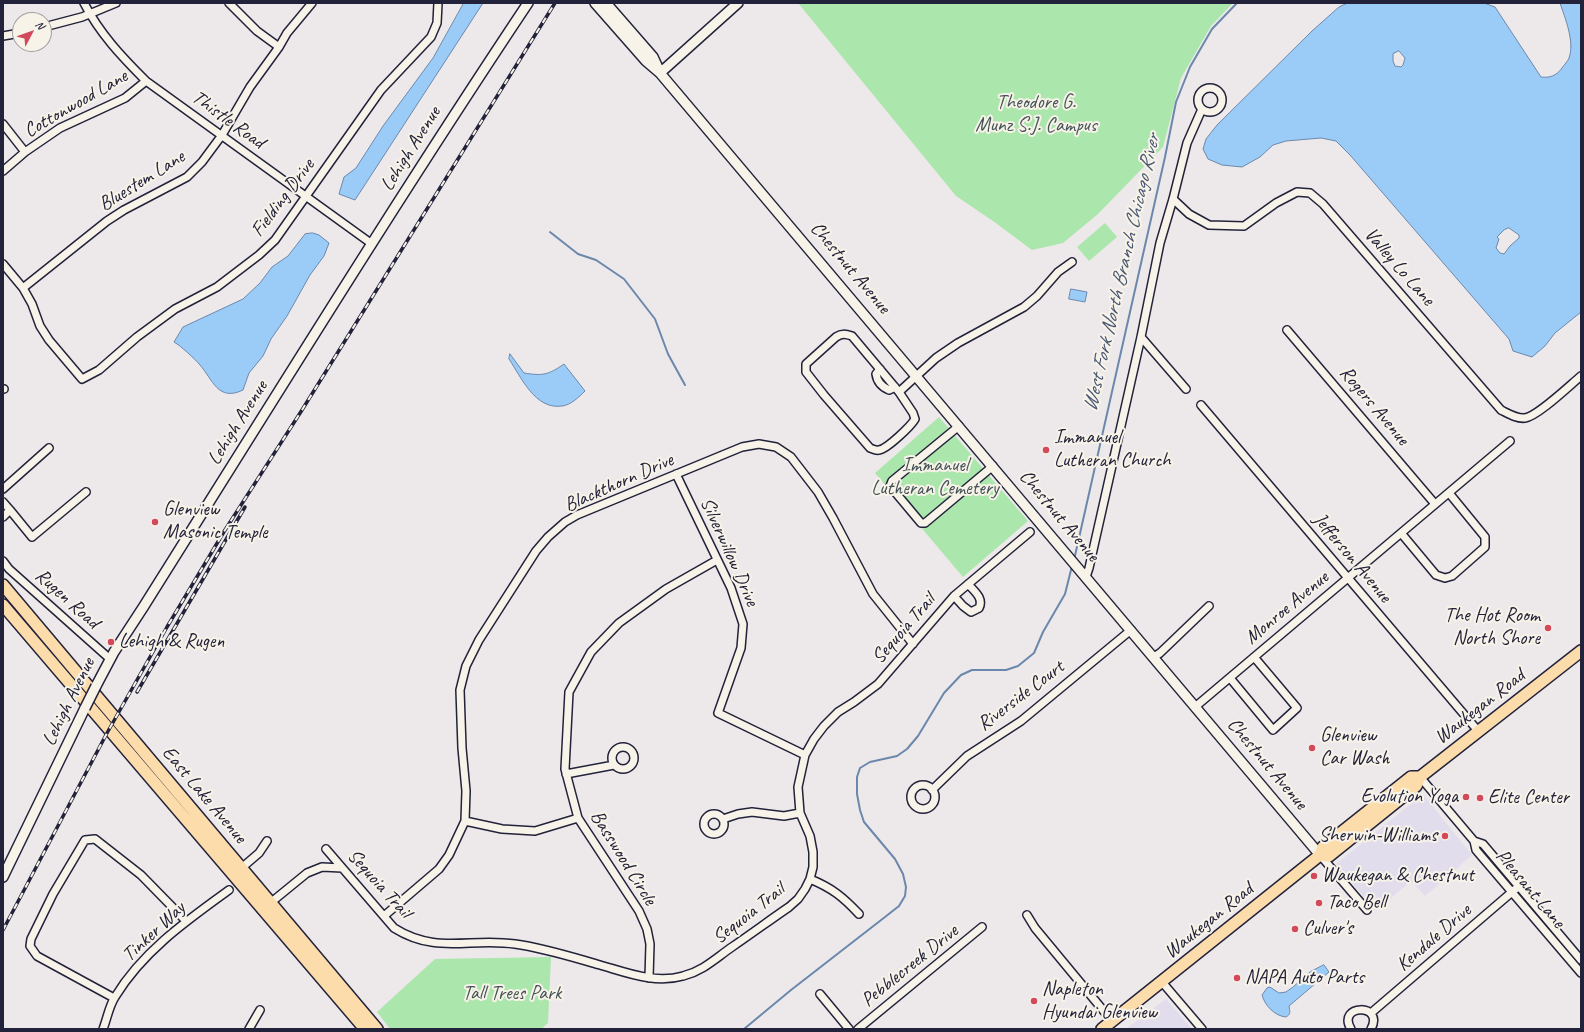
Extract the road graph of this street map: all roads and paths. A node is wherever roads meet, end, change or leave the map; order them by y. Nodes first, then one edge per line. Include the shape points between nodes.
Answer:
1 (84, 3) edge
2 (116, 3) edge
3 (229, 3) edge
4 (312, 3) edge
5 (438, 3) edge
6 (528, 3) edge
7 (535, 3) edge
8 (595, 3) edge
9 (606, 3) edge
10 (738, 3) edge
11 (90, 14) junction
12 (52, 25) edge
13 (279, 47) junction
14 (660, 73) junction
15 (146, 81) junction
16 (474, 85) junction
17 (1202, 109) dead end
18 (3, 124) edge
19 (222, 135) junction
20 (26, 152) junction
21 (3, 172) edge
22 (307, 196) junction
23 (1173, 199) junction
24 (372, 244) junction
25 (1072, 262) dead end
26 (3, 264) edge
27 (23, 288) junction
28 (1287, 330) dead end
29 (1141, 337) junction
30 (917, 375) junction
31 (1581, 376) edge
32 (897, 390) junction
33 (1186, 390) dead end
34 (1201, 405) dead end
35 (959, 426) junction
36 (1510, 441) dead end
37 (49, 448) dead end
38 (993, 466) junction
39 (676, 474) junction
40 (3, 489) edge
41 (86, 492) dead end
42 (1449, 493) junction
43 (3, 502) edge
44 (1435, 504) junction
45 (10, 510) junction
46 (3, 517) edge
47 (1030, 532) dead end
48 (1401, 533) junction
49 (717, 560) junction
50 (3, 561) edge
51 (1086, 577) junction
52 (1348, 578) junction
53 (968, 584) junction
54 (3, 585) edge
55 (954, 596) junction
56 (3, 605) edge
57 (1209, 606) dead end
58 (1131, 630) junction
59 (913, 644) junction
60 (1581, 651) edge
61 (1154, 657) junction
62 (1254, 657) junction
63 (110, 659) junction
64 (1230, 678) junction
65 (1195, 707) junction
66 (1479, 732) junction
67 (805, 755) junction
68 (614, 765) dead end
69 (566, 774) junction
70 (1420, 777) junction
71 (932, 790) dead end
72 (800, 813) junction
73 (578, 818) junction
74 (723, 819) dead end
75 (465, 821) junction
76 (267, 841) dead end
77 (1474, 841) junction
78 (326, 849) dead end
79 (1320, 855) junction
80 (342, 868) junction
81 (238, 871) junction
82 (3, 877) edge
83 (810, 879) junction
84 (1518, 886) junction
85 (228, 890) dead end
86 (1512, 892) junction
87 (267, 906) junction
88 (1366, 910) dead end
89 (859, 914) dead end
90 (1027, 915) dead end
91 (384, 916) junction
92 (186, 921) junction
93 (982, 927) dead end
94 (1581, 960) edge
95 (1581, 973) edge
96 (649, 978) junction
97 (1162, 982) junction
98 (820, 994) dead end
99 (114, 998) junction
100 (260, 1010) dead end
101 (1371, 1013) junction
102 (1112, 1021) junction
103 (103, 1029) edge
104 (249, 1029) edge
105 (365, 1029) edge
106 (377, 1029) edge
107 (849, 1029) edge
108 (858, 1029) edge
109 (1102, 1029) edge
110 (1202, 1029) edge
111 (1351, 1029) edge
112 (1371, 1029) edge

1 - 11 street, Thistle Road
2 - 11 street
3 - 13 street via 257,31
4 - 13 street, Bluestem Lane
5 - 22 street, Fielding Drive via 437,23 431,37 381,90
6 - 16 street, Lehigh Avenue
7 - 16 street via 488,73
8 - 14 street, Chestnut Avenue via 646,61
9 - 14 street, Chestnut Avenue via 653,57
10 - 14 street
11 - 12 street
11 - 15 street, Thistle Road via 122,57
13 - 19 street, Bluestem Lane via 250,87
14 - 30 street, Chestnut Avenue
15 - 19 street, Thistle Road
15 - 20 street, Cottonwood Lane via 125,98 60,128
16 - 24 street, Lehigh Avenue
17 - 23 street via 1187,144
18 - 20 street
19 - 22 street, Thistle Road
19 - 27 street, Bluestem Lane via 187,177 113,217
20 - 21 street, Cottonwood Lane
22 - 24 street, Thistle Road
22 - 27 street, Fielding Drive via 275,240 259,255 217,287 174,309 99,370 82,379 48,340
23 - 29 street via 1160,243
23 - 31 street, Valley Lo Lane via 1189,214 1209,225 1244,226 1276,203 1297,192 1310,193 1323,204 1501,410 1515,417 1526,418 1535,414
24 - 63 street, Lehigh Avenue
25 - 30 street via 1058,272 1024,307 958,344 936,358
26 - 27 street
28 - 44 street, Rogers Avenue
29 - 33 street
29 - 51 street
30 - 32 street
30 - 35 street, Chestnut Avenue
32 - 32 street via 852,336 846,334 836,337 808,361 805,369 824,395 870,448 875,450 882,449 912,425 913,413
34 - 52 street, Jefferson Avenue
35 - 38 street, Chestnut Avenue
35 - 38 street via 892,481 890,486 921,523 925,523
36 - 42 street, Monroe Avenue
37 - 40 street
38 - 51 street, Chestnut Avenue
39 - 49 street, Silverwillow Drive
39 - 59 street, Blackthorn Drive via 742,447 760,444 776,447 791,457 818,492 873,594
39 - 75 street, Blackthorn Drive via 577,515 548,536 479,640 466,666 460,690 466,791
41 - 45 street via 32,537
42 - 44 street, Monroe Avenue
42 - 48 street via 1486,541 1485,547 1452,576 1445,578 1436,575
43 - 45 street
44 - 48 street, Monroe Avenue
45 - 46 street
47 - 53 street, Sequoia Trail
48 - 52 street, Monroe Avenue
49 - 67 street, Silverwillow Drive via 731,588 743,624 741,648 718,713
49 - 69 street, Basswood Circle via 666,589 620,622 591,652 569,692
50 - 63 street, Rugen Road
51 - 58 street, Chestnut Avenue
52 - 62 street, Monroe Avenue
52 - 66 street, Jefferson Avenue
53 - 55 street, Sequoia Trail
53 - 55 street via 980,597 979,608 971,612
54 - 81 main road, East Lake Avenue
55 - 59 street, Sequoia Trail
56 - 81 main road, East Lake Avenue
57 - 61 street
58 - 61 street, Chestnut Avenue
58 - 71 street, Riverside Court via 1021,721 967,756
59 - 67 street, Sequoia Trail via 878,684 838,712 824,726
60 - 66 main road, Waukegan Road
61 - 65 street, Chestnut Avenue
62 - 64 street, Monroe Avenue
62 - 64 street via 1297,708 1273,730
63 - 82 street, Lehigh Avenue, bridge
64 - 65 street, Monroe Avenue
65 - 79 street, Chestnut Avenue
66 - 70 main road, Waukegan Road
67 - 72 street, Sequoia Trail via 798,787
68 - 69 street
69 - 73 street, Basswood Circle
70 - 77 street, Pleasant Lane
70 - 79 main road, Waukegan Road via 1416,786 1329,856
72 - 74 street via 784,816 752,812
72 - 83 street, Sequoia Trail via 810,836 813,852
73 - 75 street via 529,831 502,829
73 - 96 street, Basswood Circle via 639,911 647,929 650,944
75 - 91 street, Blackthorn Drive via 449,855 439,869
76 - 81 street via 259,853
77 - 84 street, Pleasant Lane via 1483,844
77 - 86 street, Pleasant Lane via 1476,850
78 - 80 street, Sequoia Trail
79 - 88 street, Chestnut Avenue
79 - 97 main road, Waukegan Road
80 - 87 street via 322,867 307,873
80 - 91 street, Sequoia Trail
81 - 87 main road, East Lake Avenue
83 - 89 street via 828,886
83 - 96 street, Sequoia Trail via 798,899 789,907 714,962 683,976
84 - 86 street, Kendale Drive
84 - 94 street, Pleasant Lane
85 - 92 street, Tinker Way
86 - 95 street, Pleasant Lane
86 - 101 street, Kendale Drive
87 - 105 main road, East Lake Avenue
87 - 106 main road, East Lake Avenue
90 - 102 street
91 - 96 street, Sequoia Trail via 394,928 422,942 514,944
92 - 99 street, Tinker Way via 136,966
92 - 99 street via 141,875 95,839 84,840 53,894 30,946 37,956
93 - 108 street, Pebblecreek Drive
97 - 102 main road, Waukegan Road
97 - 110 street
98 - 107 street
99 - 103 street, Tinker Way
100 - 104 street
101 - 111 street via 1360,1009 1352,1012 1348,1020
101 - 112 street via 1374,1021
102 - 109 main road, Waukegan Road

